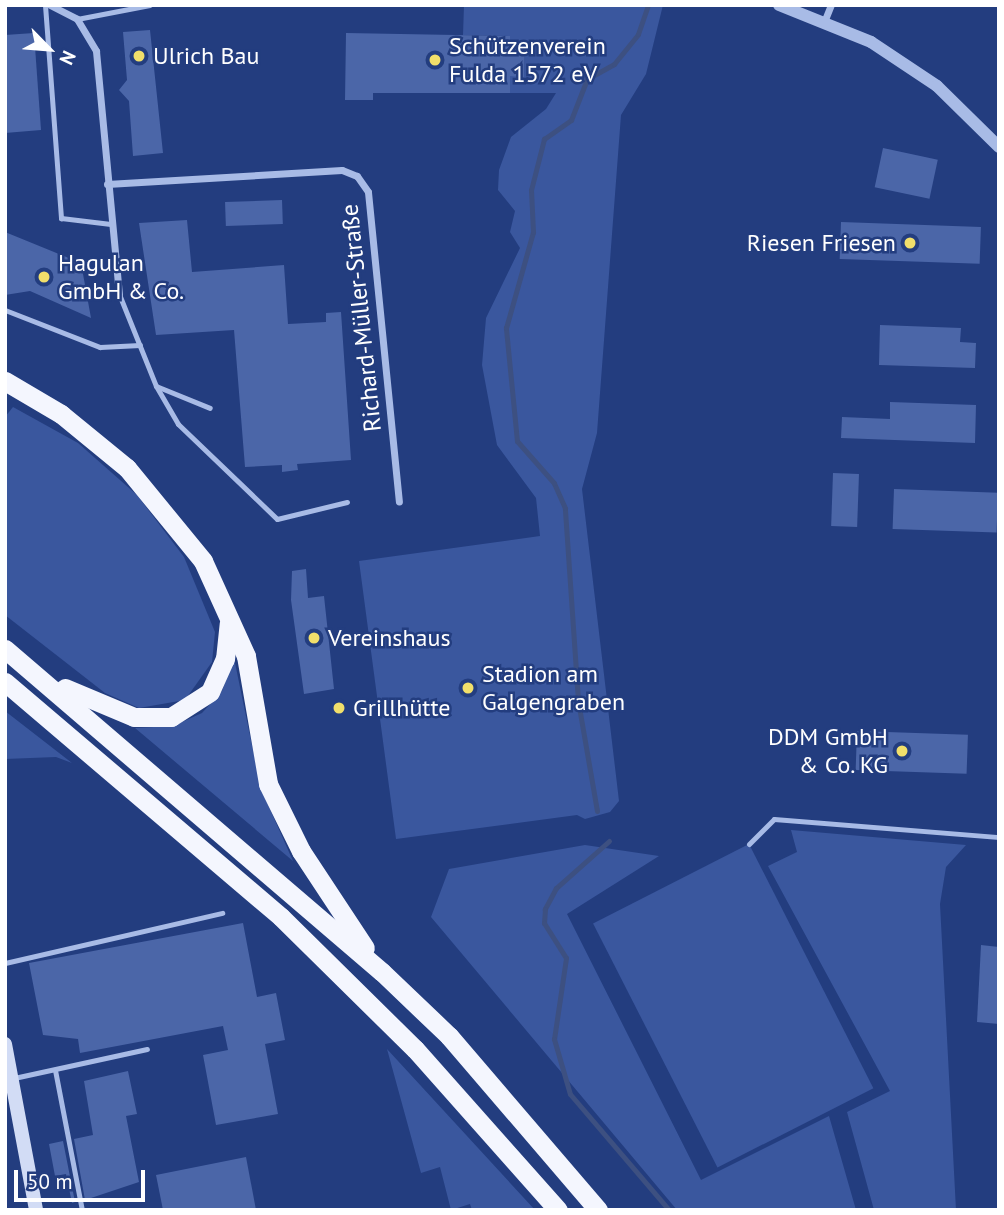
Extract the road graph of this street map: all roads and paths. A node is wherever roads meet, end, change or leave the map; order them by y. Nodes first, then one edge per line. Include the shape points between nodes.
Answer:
1 (45, 5) edge
2 (50, 5) edge
3 (150, 5) edge
4 (779, 5) edge
5 (831, 5) edge
6 (63, 7) edge
7 (808, 10) edge
8 (77, 19) junction
9 (824, 22) junction
10 (999, 147) edge
11 (107, 184) junction
12 (111, 223) junction
13 (119, 294) joint
14 (5, 310) edge
15 (140, 345) junction
16 (156, 386) junction
17 (15, 390) edge
18 (210, 408) dead end
19 (399, 501) dead end
20 (347, 502) dead end
21 (229, 622) junction
22 (5, 649) edge
23 (42, 678) junction
24 (5, 682) edge
25 (999, 837) edge
26 (749, 844) dead end
27 (222, 913) dead end
28 (5, 963) edge
29 (382, 972) junction
30 (5, 1044) edge
31 (147, 1049) dead end
32 (55, 1070) junction
33 (11, 1079) junction
34 (36, 1210) edge
35 (82, 1210) edge
36 (558, 1210) edge
37 (597, 1210) edge

1 - 12 lane via 61,218
2 - 6 street
3 - 8 lane
4 - 7 street
5 - 9 street
6 - 8 street
7 - 9 street
8 - 11 street via 96,51
9 - 10 street via 871,41 937,86
11 - 12 street
11 - 19 street, Richard-Müller-Straße via 342,170 357,176 368,191
12 - 13 street
13 - 15 lane
14 - 15 lane via 100,347
15 - 16 lane
16 - 18 lane
16 - 20 lane via 178,424 277,519
17 - 21 highway via 95,440 159,501 203,561
21 - 23 highway via 225,659 210,692 171,717 134,717
21 - 29 highway via 246,656 268,784 302,851
22 - 23 highway
23 - 29 highway
24 - 36 highway via 281,917 415,1049
25 - 26 lane via 774,819
27 - 28 lane
29 - 37 highway via 449,1037
30 - 33 main road
31 - 32 lane
32 - 33 lane
32 - 35 lane
33 - 34 main road

